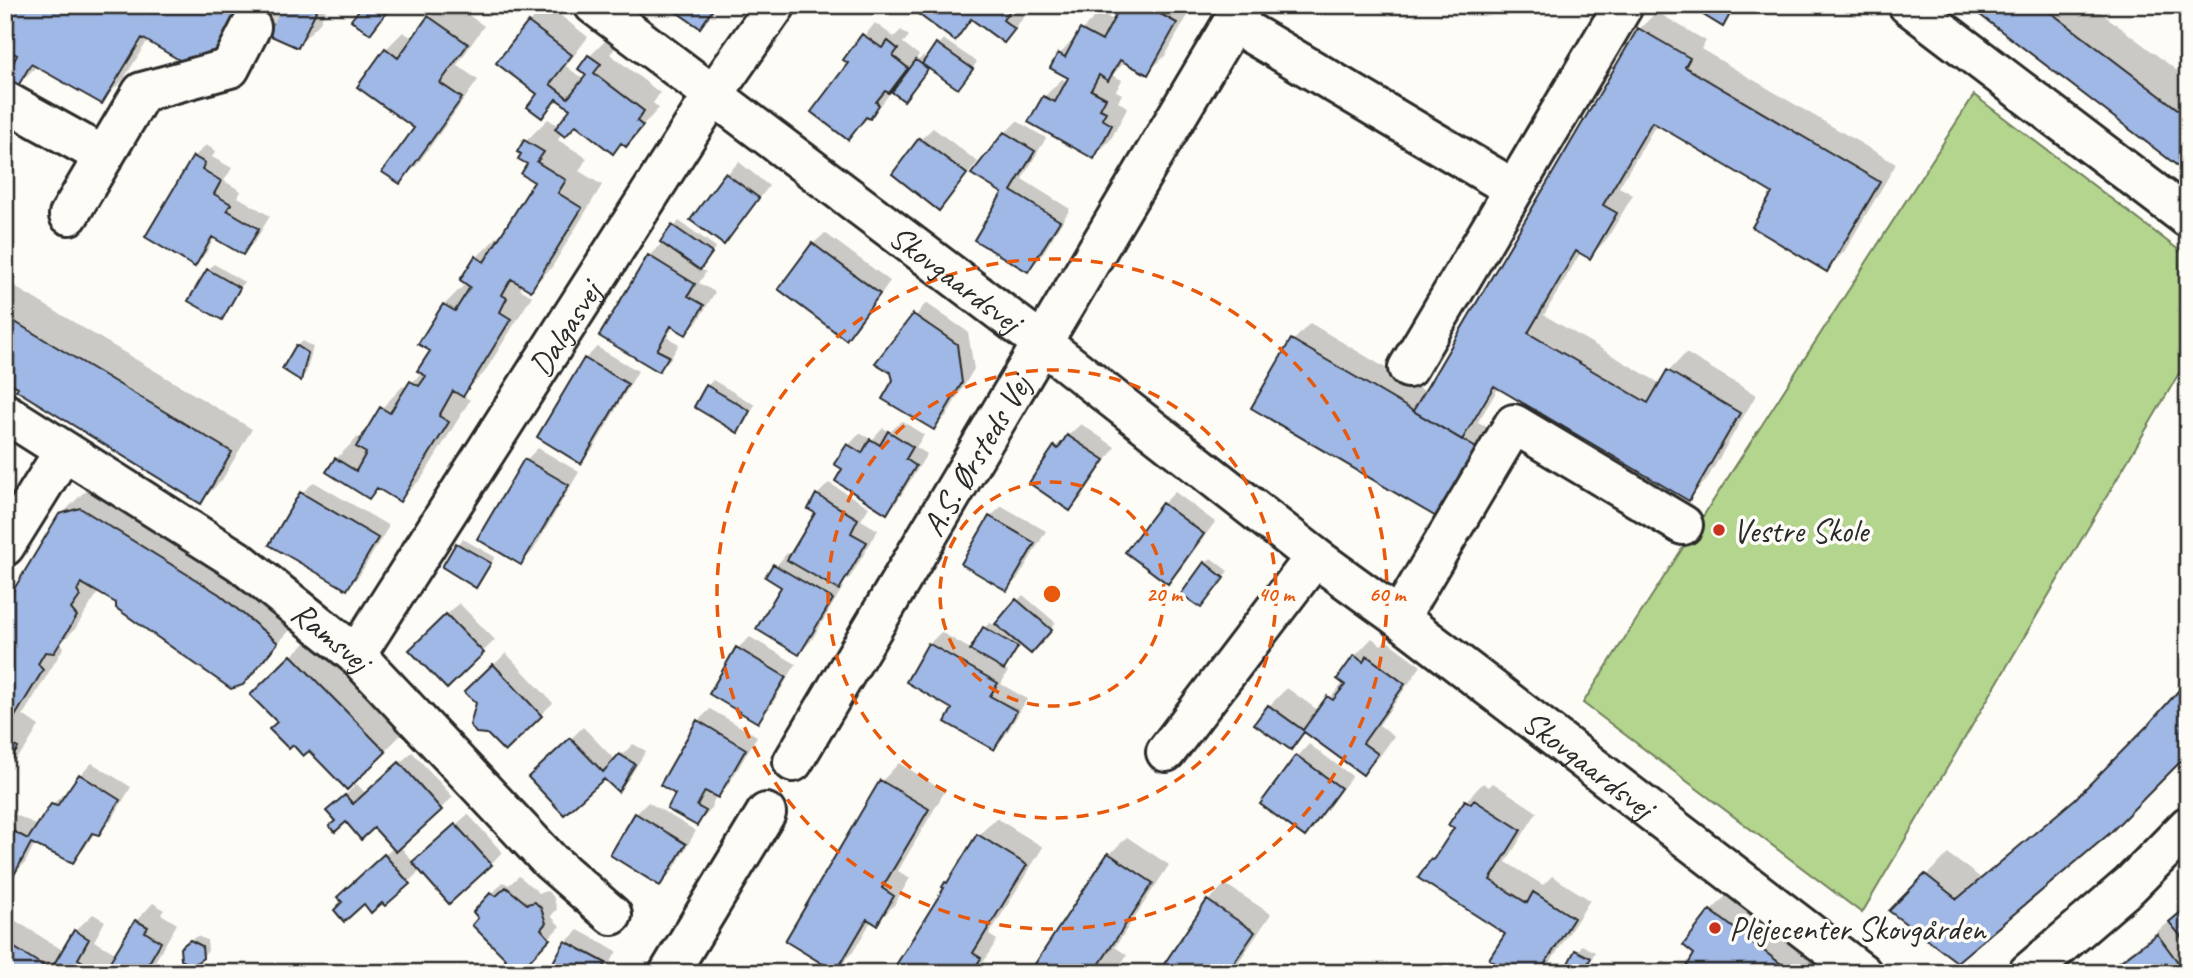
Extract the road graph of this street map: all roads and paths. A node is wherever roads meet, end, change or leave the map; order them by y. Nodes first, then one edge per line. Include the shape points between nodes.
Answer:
1 (594, 5) edge
2 (776, 5) edge
3 (1621, 5) edge
4 (1908, 5) edge
5 (1238, 14) edge
6 (251, 27) tunnel mouth
7 (713, 95) junction
8 (5, 101) edge
9 (104, 156) junction
10 (1514, 189) junction
11 (69, 215) dead end
12 (2188, 219) edge
13 (1042, 342) junction
14 (1408, 369) dead end
15 (5, 413) edge
16 (64, 451) junction
17 (1683, 525) dead end
18 (5, 546) edge
19 (1315, 557) junction
20 (1399, 618) junction
21 (356, 655) junction
22 (1166, 752) dead end
23 (793, 762) dead end
24 (766, 813) dead end
25 (2188, 826) edge
26 (612, 915) dead end
27 (669, 973) edge
28 (1862, 973) edge
29 (2028, 973) edge

1 - 7 street, Skovgaardsvej
2 - 7 street, Dalgasvej
3 - 10 street
4 - 12 street
5 - 10 street
5 - 13 street, A.S. Ørsteds Vej
6 - 9 street via 230,68 142,92
7 - 13 street, Skovgaardsvej
7 - 21 street, Dalgasvej
8 - 9 street
9 - 11 street
10 - 14 street
13 - 19 street, Skovgaardsvej
13 - 23 street, A.S. Ørsteds Vej
15 - 16 street, Ramsvej
16 - 18 street
16 - 21 street, Ramsvej via 240,562
17 - 20 street via 1514,424
19 - 20 street, Skovgaardsvej
19 - 22 street
20 - 28 street, Skovgaardsvej
21 - 26 street, Ramsvej via 550,861
24 - 27 street
25 - 29 street via 2130,885

